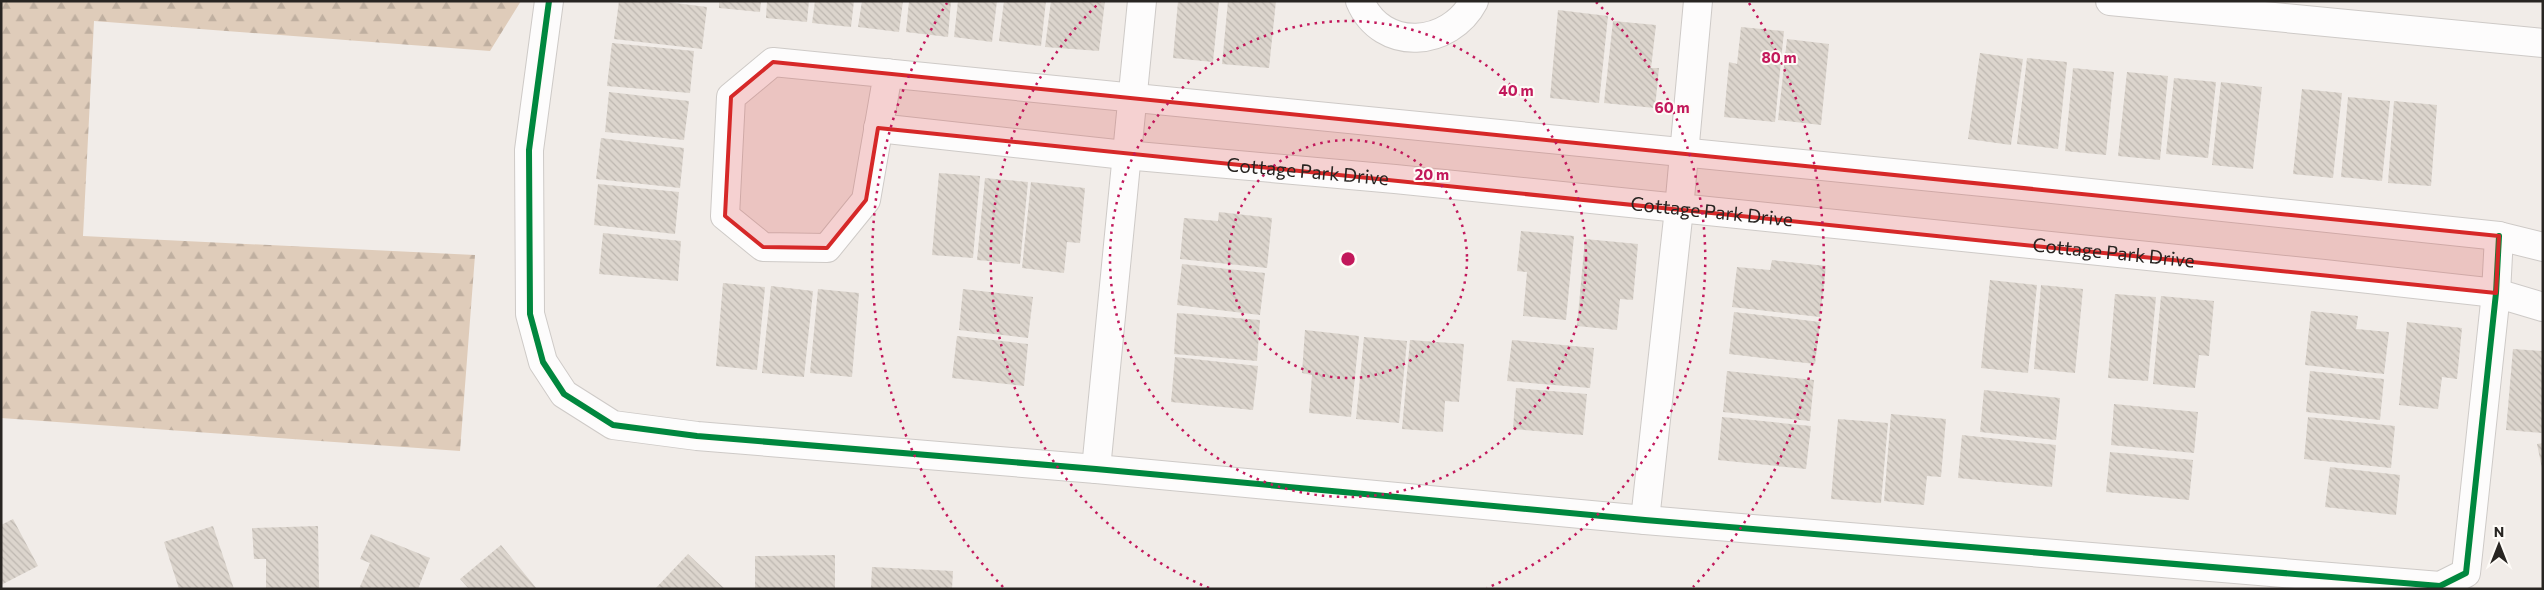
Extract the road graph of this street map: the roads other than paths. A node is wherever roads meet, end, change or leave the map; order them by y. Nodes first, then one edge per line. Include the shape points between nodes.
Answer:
1 (549, 1) edge
2 (1142, 1) edge
3 (1360, 1) edge
4 (1474, 1) edge
5 (1698, 1) edge
6 (2110, 1) edge
7 (2543, 43) edge
8 (888, 73) junction
9 (1132, 95) junction
10 (878, 128) junction
11 (1683, 151) junction
12 (1125, 156) junction
13 (1679, 209) junction
14 (2499, 236) junction
15 (2543, 247) edge
16 (2496, 293) junction
17 (2543, 307) edge
18 (1096, 469) junction
19 (1645, 520) junction

1 - 18 street via 529,150 530,314 543,362 564,394 613,425 697,436
2 - 9 street
3 - 4 street via 1373,20 1390,33 1411,39 1432,37 1452,28 1468,14
5 - 11 street
6 - 7 street
8 - 9 street
8 - 10 street
8 - 10 street via 773,62 731,97 725,216 763,246 827,248 866,200
9 - 11 street
9 - 12 street
10 - 12 street, Cottage Park Drive
11 - 13 street
11 - 14 street
12 - 13 street, Cottage Park Drive via 1394,179
12 - 18 street
13 - 16 street, Cottage Park Drive
13 - 19 street
14 - 15 street
14 - 16 street
16 - 17 street, Cottage Park Drive
16 - 19 street via 2466,573 2440,586
18 - 19 street

